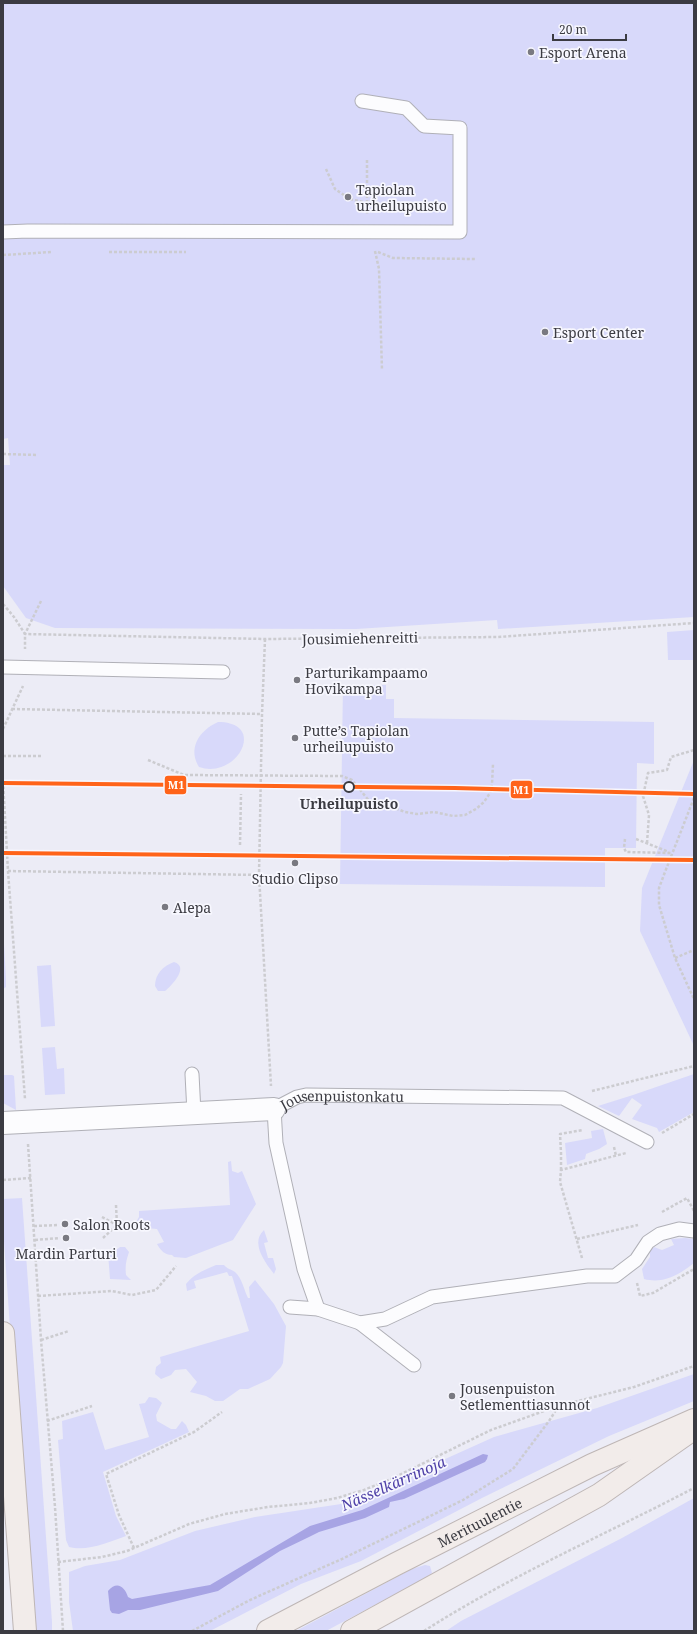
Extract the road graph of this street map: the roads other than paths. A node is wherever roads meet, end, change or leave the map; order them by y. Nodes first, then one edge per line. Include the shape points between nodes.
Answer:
1 (362, 101) dead end
2 (3, 232) edge
3 (3, 667) edge
4 (223, 672) dead end
5 (192, 1074) dead end
6 (274, 1109) junction
7 (194, 1113) junction
8 (3, 1123) edge
9 (647, 1142) road end
10 (694, 1231) edge
11 (290, 1307) dead end
12 (318, 1309) junction
13 (360, 1323) junction
14 (3, 1333) edge
15 (414, 1365) dead end
16 (694, 1420) edge
17 (694, 1429) edge
18 (25, 1631) edge
19 (268, 1631) edge
20 (352, 1631) edge

1 - 2 lane via 406,108 424,126 460,128 460,232
3 - 4 lane
5 - 7 lane
6 - 7 street, Jousenpuistonkatu
6 - 9 lane, Jousenpuistonkatu via 306,1095 562,1098
6 - 12 lane via 276,1143 304,1269
7 - 8 street, Jousenpuistonkatu
10 - 13 lane via 679,1229 660,1234 648,1242 633,1263 616,1276 587,1276 432,1298 385,1319
11 - 12 lane
12 - 13 lane
13 - 15 lane
14 - 18 main road
16 - 19 main road, Merituulentie via 592,1465
17 - 20 main road via 599,1495

